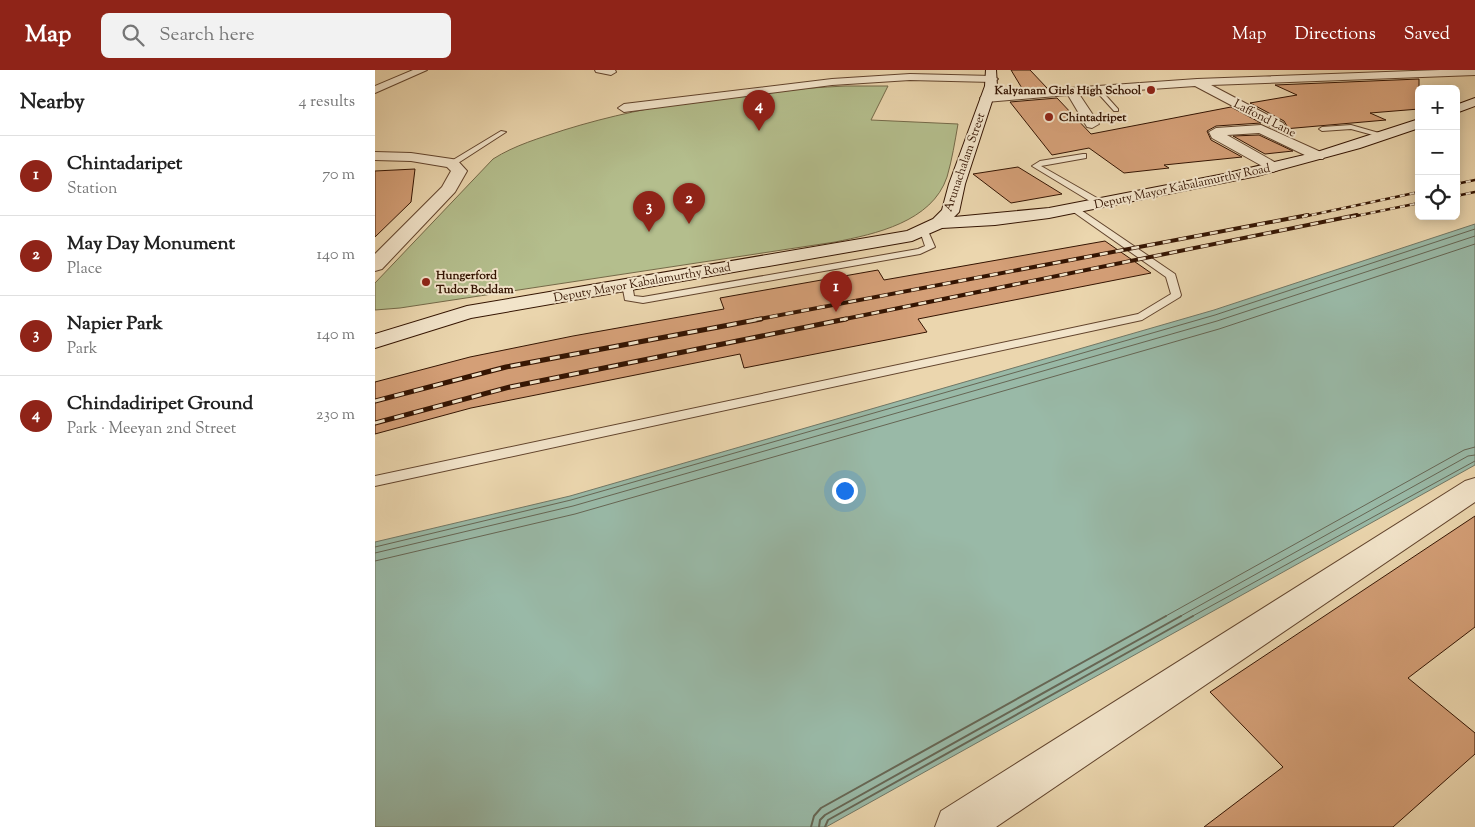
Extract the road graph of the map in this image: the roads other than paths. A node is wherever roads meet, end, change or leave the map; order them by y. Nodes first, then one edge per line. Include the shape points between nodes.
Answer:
1 (422, 70) edge
2 (850, 70) edge
3 (1473, 71) edge
4 (1436, 72) edge
5 (991, 73) edge
6 (1197, 82) junction
7 (375, 90) edge
8 (1098, 90) junction
9 (1072, 92) junction
10 (986, 98) junction
11 (1475, 102) edge
12 (624, 108) dead end
13 (1460, 108) edge
14 (1116, 110) dead end
15 (1203, 123) dead end
16 (1093, 124) dead end
17 (1273, 124) junction
18 (1415, 125) edge
19 (1322, 129) dead end
20 (503, 132) dead end
21 (1384, 136) junction
22 (1300, 147) junction
23 (1334, 152) junction
24 (1248, 153) junction
25 (375, 156) edge
26 (1083, 156) dead end
27 (1318, 156) junction
28 (452, 163) junction
29 (1273, 167) junction
30 (1101, 204) junction
31 (1075, 209) junction
32 (939, 223) junction
33 (918, 233) joint
34 (375, 264) edge
35 (375, 341) edge
36 (375, 481) edge
37 (1475, 488) edge
38 (957, 827) edge

1 - 7 street
2 - 5 street
3 - 4 street
4 - 6 street
5 - 10 street, Arunachalam Street
5 - 12 street via 832,82
6 - 8 street
6 - 17 street, Laffond Lane
8 - 9 street
8 - 14 lane
9 - 10 street
9 - 16 street
10 - 32 street, Arunachalam Street via 950,212
11 - 13 street
15 - 17 street via 1217,128
17 - 23 street, Laffond Lane
18 - 21 street, Deputy Mayor Kabalamurthy Road
19 - 21 lane via 1351,127
20 - 28 lane
21 - 23 street, Deputy Mayor Kabalamurthy Road
22 - 24 street
22 - 24 street via 1261,129 1216,132
22 - 27 street
23 - 27 street, Deputy Mayor Kabalamurthy Road
24 - 29 street
25 - 28 street
26 - 30 lane via 1036,166
27 - 29 street, Deputy Mayor Kabalamurthy Road
28 - 34 street via 459,171 449,190
29 - 30 street, Deputy Mayor Kabalamurthy Road
30 - 31 street, Deputy Mayor Kabalamurthy Road
31 - 32 street, Deputy Mayor Kabalamurthy Road via 1007,220
31 - 36 lane via 1171,276 1176,295 1142,317
32 - 33 street, Arunachalam Street
33 - 35 street, Deputy Mayor Kabalamurthy Road via 467,312
37 - 38 street

